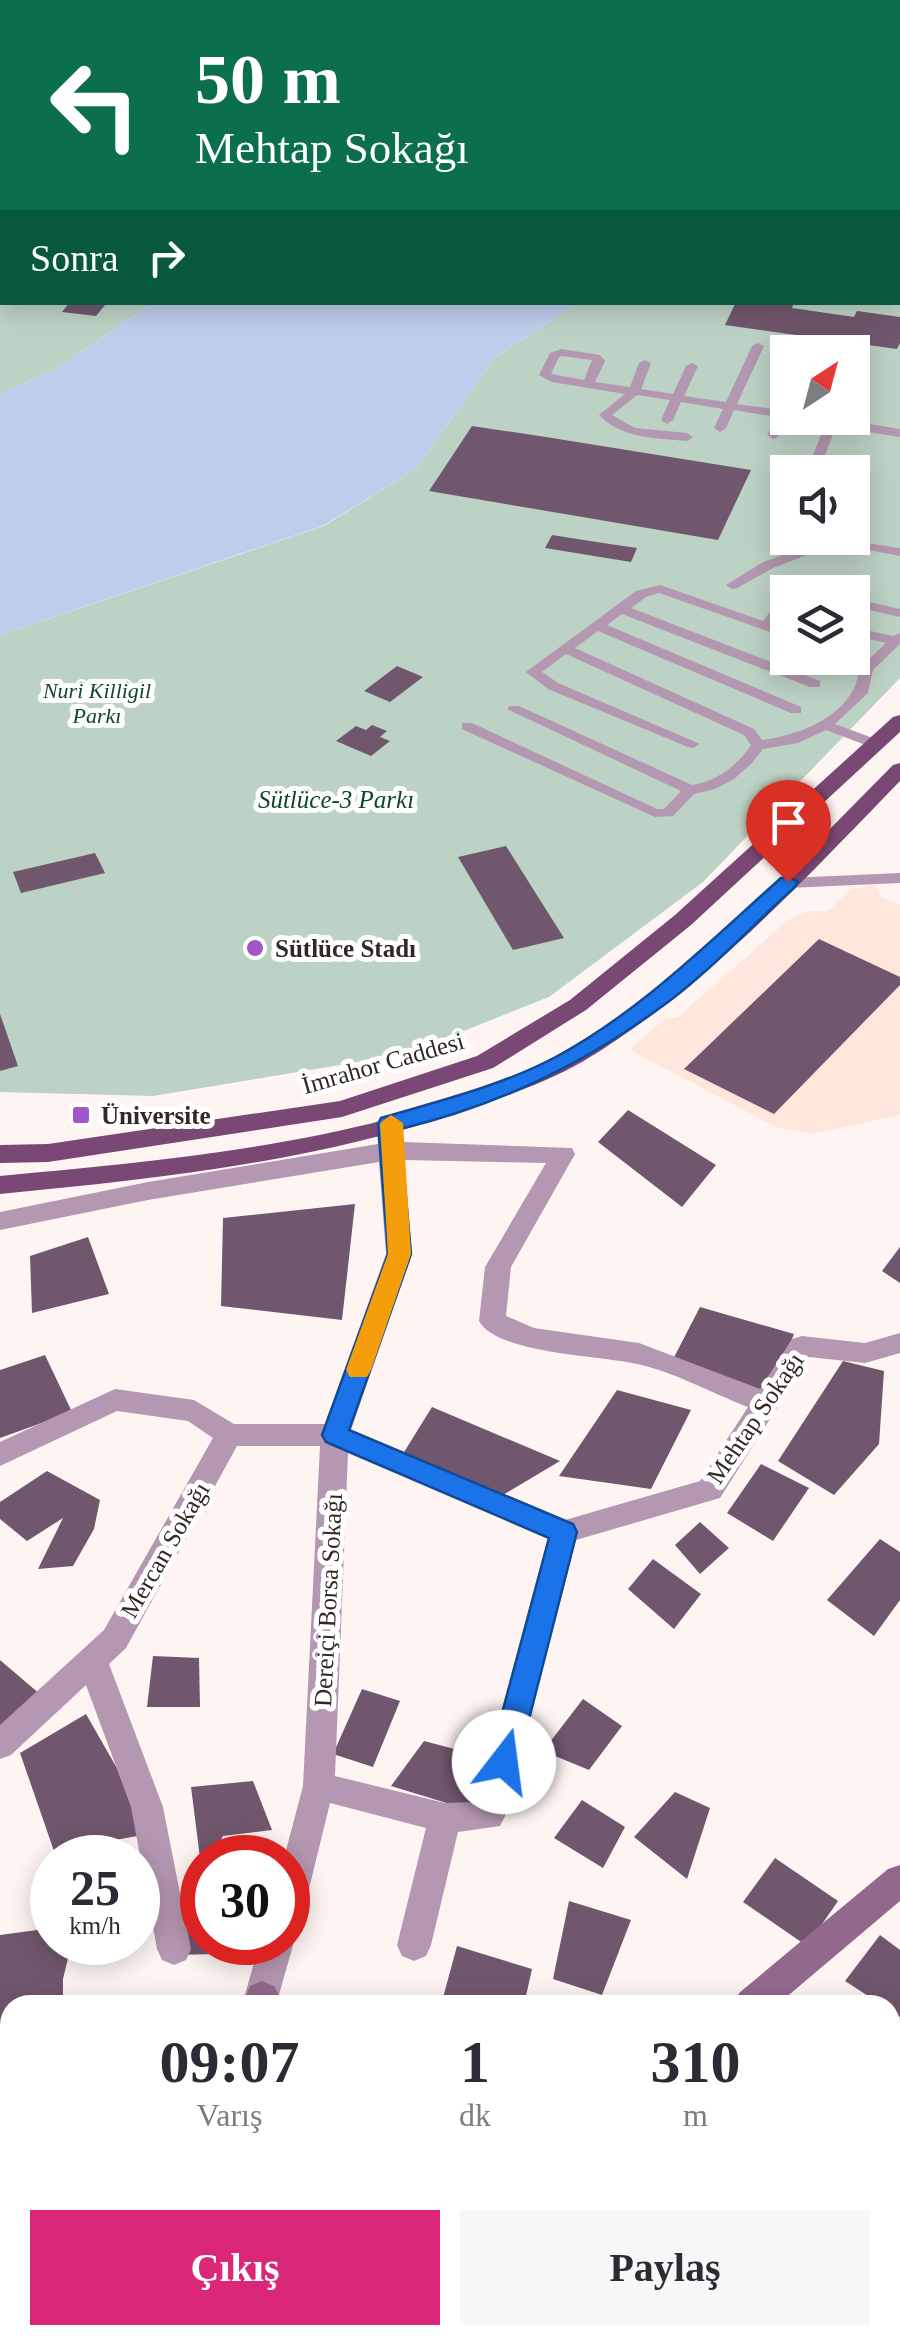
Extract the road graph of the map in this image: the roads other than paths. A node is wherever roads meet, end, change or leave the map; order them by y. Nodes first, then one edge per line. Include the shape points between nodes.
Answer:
1 (758, 346) dead end
2 (645, 363) dead end
3 (692, 366) dead end
4 (588, 384) dead end
5 (634, 392) junction
6 (678, 399) junction
7 (730, 407) junction
8 (770, 413) edge
9 (667, 420) dead end
10 (720, 428) dead end
11 (870, 428) edge
12 (900, 433) edge
13 (686, 437) dead end
14 (870, 546) edge
15 (900, 552) edge
16 (795, 555) edge
17 (732, 586) dead end
18 (870, 606) edge
19 (622, 609) junction
20 (900, 614) edge
21 (770, 616) edge
22 (598, 626) junction
23 (870, 634) edge
24 (898, 639) edge
25 (564, 648) junction
26 (870, 666) edge
27 (865, 675) edge
28 (815, 684) dead end
29 (514, 709) dead end
30 (796, 710) dead end
31 (900, 721) edge
32 (826, 725) junction
33 (467, 726) dead end
34 (693, 744) dead end
35 (876, 744) junction
36 (758, 745) junction
37 (900, 769) edge
38 (690, 790) junction
39 (900, 878) edge
40 (788, 882) junction
41 (390, 1137) junction
42 (0, 1154) edge
43 (0, 1185) edge
44 (0, 1221) edge
45 (900, 1343) edge
46 (766, 1403) junction
47 (229, 1434) junction
48 (335, 1435) junction
49 (0, 1454) edge
50 (564, 1532) junction
51 (92, 1659) junction
52 (0, 1745) edge
53 (320, 1786) junction
54 (446, 1818) junction
55 (307, 1835) edge
56 (900, 1880) edge
57 (414, 1945) dead end
58 (174, 1949) dead end
59 (272, 1965) edge
60 (265, 1995) edge
61 (763, 1995) edge

1 - 7 lane
2 - 5 lane
3 - 6 lane
4 - 5 lane
5 - 6 lane
5 - 13 lane via 605,415 612,423
6 - 7 lane
6 - 9 lane
7 - 8 lane
7 - 10 lane
11 - 12 lane
14 - 15 lane
16 - 17 lane
18 - 20 lane
19 - 21 lane via 660,589
19 - 22 lane
19 - 28 lane
22 - 25 lane
22 - 30 lane
23 - 24 lane
24 - 26 lane
25 - 34 lane via 532,672
25 - 36 lane via 749,732
27 - 32 lane via 863,690
29 - 38 lane
31 - 35 main road, İmrahor Caddesi
32 - 35 lane
32 - 36 lane via 793,740
33 - 38 lane via 655,813 668,813
35 - 42 main road, İmrahor Caddesi via 689,916 578,1004 485,1062 342,1108 190,1134
36 - 38 lane via 724,778
37 - 40 main road
39 - 40 lane
40 - 41 main road via 653,1004 560,1064
41 - 43 main road via 324,1140 126,1174
41 - 44 street
41 - 46 street via 563,1154 498,1266 492,1321 530,1338 639,1352
41 - 48 street, Dereiçi Borsa Sokağı via 400,1254
45 - 46 street, Mehtap Sokağı via 865,1353 802,1346
46 - 50 street, Mehtap Sokağı via 710,1490
47 - 48 street
47 - 49 street via 194,1411 114,1400
47 - 51 street, Mercan Sokağı via 115,1639
48 - 50 street
48 - 53 street, Dereiçi Borsa Sokağı
50 - 54 street via 490,1816
51 - 52 street, Mercan Sokağı
51 - 58 street via 147,1808
53 - 54 street
53 - 55 street, Dereiçi Borsa Sokağı
54 - 57 street
56 - 61 street
59 - 60 street

